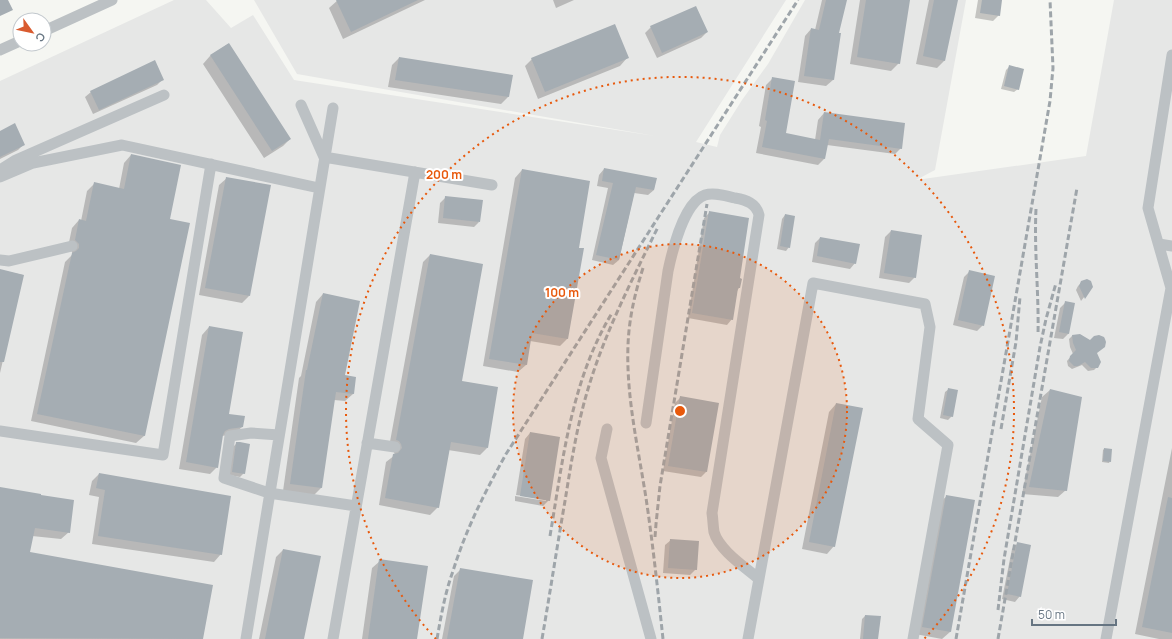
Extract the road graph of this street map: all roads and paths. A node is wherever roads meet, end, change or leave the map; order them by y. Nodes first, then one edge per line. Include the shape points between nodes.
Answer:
1 (112, 0) edge
2 (52, 27) edge
3 (12, 45) edge
4 (0, 50) edge
5 (1172, 55) edge
6 (164, 95) dead end
7 (1168, 102) edge
8 (301, 105) dead end
9 (333, 108) dead end
10 (324, 157) junction
11 (211, 164) junction
12 (0, 170) edge
13 (415, 172) junction
14 (0, 177) edge
15 (492, 185) dead end
16 (319, 188) junction
17 (1159, 244) junction
18 (72, 246) dead end
19 (1172, 246) edge
20 (0, 260) edge
21 (1172, 287) edge
22 (646, 423) dead end
23 (607, 429) dead end
24 (0, 431) edge
25 (279, 435) junction
26 (367, 443) junction
27 (395, 447) dead end
28 (269, 493) junction
29 (356, 506) junction
30 (759, 579) junction
31 (246, 639) edge
32 (333, 639) edge
33 (651, 639) edge
34 (748, 639) edge
35 (913, 639) edge
36 (1106, 639) edge

1 - 2 street
3 - 4 street
5 - 7 street
6 - 12 street via 16,160
7 - 17 street via 1148,208
8 - 10 street
9 - 10 street
10 - 13 street
10 - 16 street
11 - 14 street via 122,145 33,162
11 - 16 street
11 - 24 street via 162,454
13 - 15 street
13 - 26 street
16 - 25 street
17 - 19 street
17 - 21 street
18 - 20 street via 9,261
21 - 36 street
22 - 30 street via 668,271 683,223 693,205 705,195 718,194 744,200 754,206 759,215 712,513 717,539
23 - 33 street via 601,458
25 - 28 street
25 - 28 street via 252,433 230,436 224,478
26 - 27 street
26 - 29 street
28 - 29 street
28 - 31 street
29 - 32 street
30 - 34 street
30 - 35 street via 813,283 925,304 930,327 918,419 948,445

